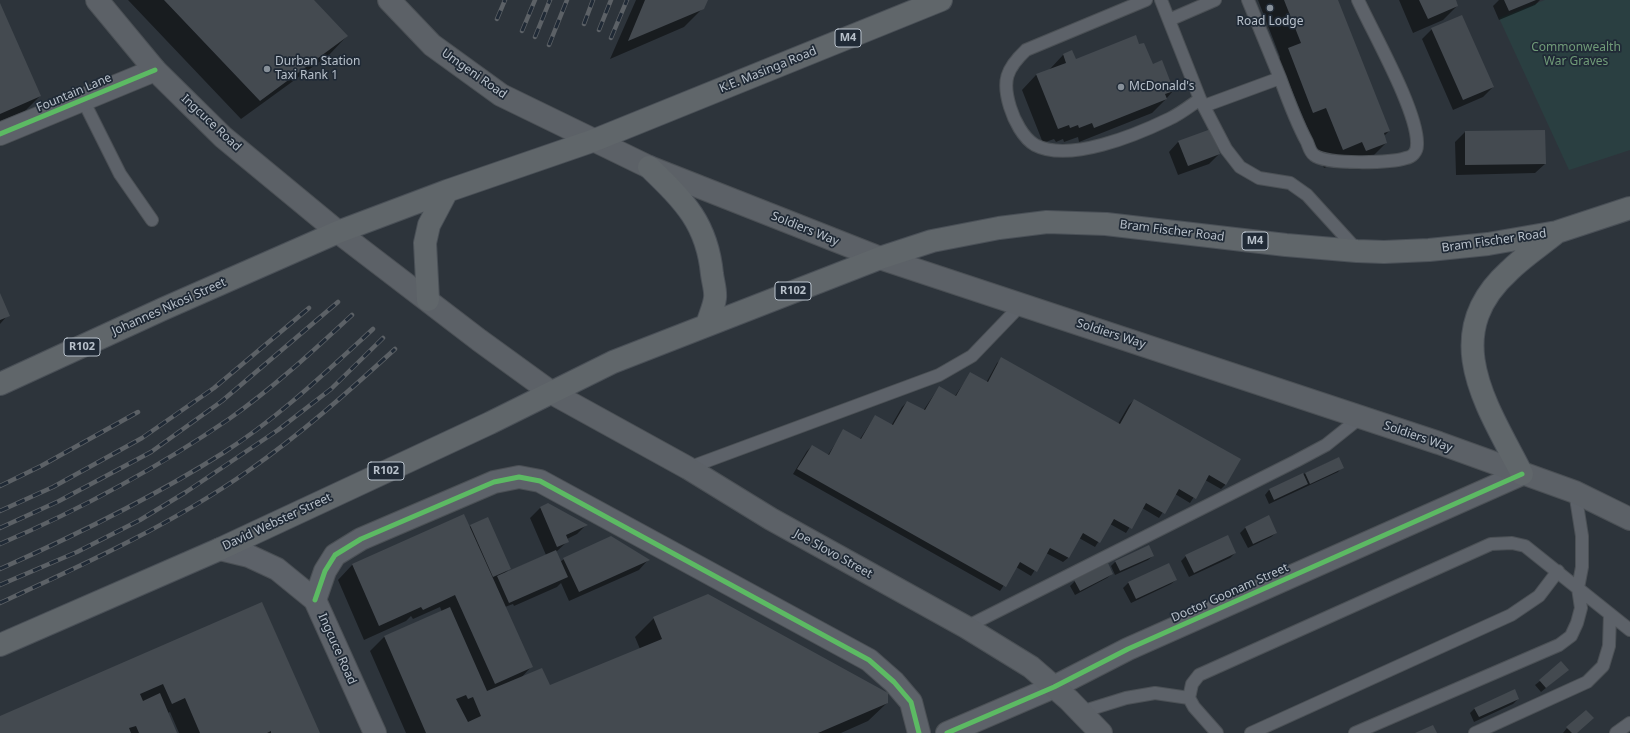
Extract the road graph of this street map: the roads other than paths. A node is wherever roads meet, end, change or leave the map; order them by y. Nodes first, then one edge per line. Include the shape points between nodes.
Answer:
1 (97, 0) edge
2 (389, 0) edge
3 (941, 0) edge
4 (1146, 0) edge
5 (1161, 0) edge
6 (1215, 0) edge
7 (1248, 0) edge
8 (1358, 0) edge
9 (1168, 20) junction
10 (155, 70) junction
11 (1280, 78) junction
12 (83, 100) junction
13 (1202, 102) junction
14 (0, 134) edge
15 (595, 140) junction
16 (649, 166) junction
17 (447, 191) junction
18 (1630, 208) edge
19 (152, 220) dead end
20 (338, 232) junction
21 (1557, 232) junction
22 (1358, 251) junction
23 (880, 258) junction
24 (428, 300) junction
25 (1021, 305) junction
26 (707, 325) junction
27 (0, 384) edge
28 (552, 393) junction
29 (1361, 417) junction
30 (688, 468) junction
31 (1522, 474) junction
32 (1575, 492) junction
33 (1630, 519) edge
34 (220, 549) junction
35 (1558, 571) junction
36 (1578, 588) junction
37 (315, 600) junction
38 (1610, 614) junction
39 (966, 627) junction
40 (1630, 630) edge
41 (0, 645) edge
42 (1054, 687) junction
43 (1189, 698) junction
44 (1081, 712) junction
45 (1630, 723) edge
46 (375, 733) edge
47 (919, 733) edge
48 (947, 733) edge
49 (1101, 733) edge
50 (1217, 733) edge
51 (1251, 733) edge
52 (1355, 733) edge
53 (1475, 733) edge
54 (1616, 733) edge

1 - 10 main road, Ingcuce Road
2 - 15 main road, Umgeni Road via 432,45 501,95
3 - 15 highway, K.E. Masinga Road / M4
4 - 13 lane via 1026,50 1013,62 1005,90 1021,131 1034,144 1055,151 1084,150 1170,118
5 - 9 lane
6 - 9 lane
7 - 11 lane
8 - 11 lane via 1405,100 1415,130 1417,147 1414,154 1387,162 1318,159 1312,154 1299,128
9 - 13 lane
10 - 12 street, Fountain Lane
10 - 20 main road, Ingcuce Road via 223,137
11 - 13 lane
12 - 14 street, Fountain Lane
12 - 19 lane via 120,174
13 - 22 lane via 1226,149 1240,167 1259,178 1290,183 1325,213
15 - 16 main road, Soldiers Way
15 - 17 highway, R102
16 - 23 main road, Soldiers Way
16 - 26 highway via 682,198 705,237 715,298
17 - 20 highway, R102
17 - 24 highway via 429,225 425,242
18 - 21 highway, Bram Fischer Road / M4
20 - 24 main road, Ingcuce Road
20 - 27 highway, Johannes Nkosi Street / R102
21 - 22 highway, Bram Fischer Road / M4 via 1488,244 1429,250
21 - 31 highway via 1508,272 1495,286 1476,319 1471,347 1481,391
22 - 23 highway, Bram Fischer Road / M4 via 1106,224 1047,222 932,241
23 - 25 main road, Soldiers Way
23 - 26 highway, R102
24 - 28 main road, Joe Slovo Street
25 - 29 main road, Soldiers Way
25 - 30 lane via 972,356 939,375
26 - 28 highway, R102 via 613,362
28 - 30 main road, Joe Slovo Street
28 - 34 highway, David Webster Street / R102
29 - 31 main road, Soldiers Way
29 - 39 lane via 1326,445 1302,458
30 - 39 main road, Joe Slovo Street via 771,519
31 - 32 main road, Soldiers Way
31 - 42 street, Doctor Goonam Street via 1128,649
32 - 33 main road, Soldiers Way
32 - 36 lane via 1582,536 1582,567
34 - 37 street, Ingcuce Road via 249,556 277,569
34 - 41 highway, David Webster Street / R102
35 - 36 lane
35 - 43 lane via 1525,546 1512,543 1491,544 1199,675 1192,684
35 - 51 lane via 1539,596 1511,615
36 - 38 lane
36 - 52 lane via 1581,608 1578,623 1571,636 1559,645
37 - 46 street, Ingcuce Road
37 - 47 street via 325,571 335,555 361,539 494,482 519,477 540,480 869,660 894,682 911,702
38 - 40 lane
38 - 53 lane via 1610,646 1603,666 1587,682
39 - 42 main road, Joe Slovo Street via 1031,667
42 - 44 main road, Joe Slovo Street
42 - 48 street, Doctor Goonam Street
43 - 44 lane via 1155,693 1126,698
43 - 50 lane
44 - 49 main road, Joe Slovo Street
45 - 54 lane

